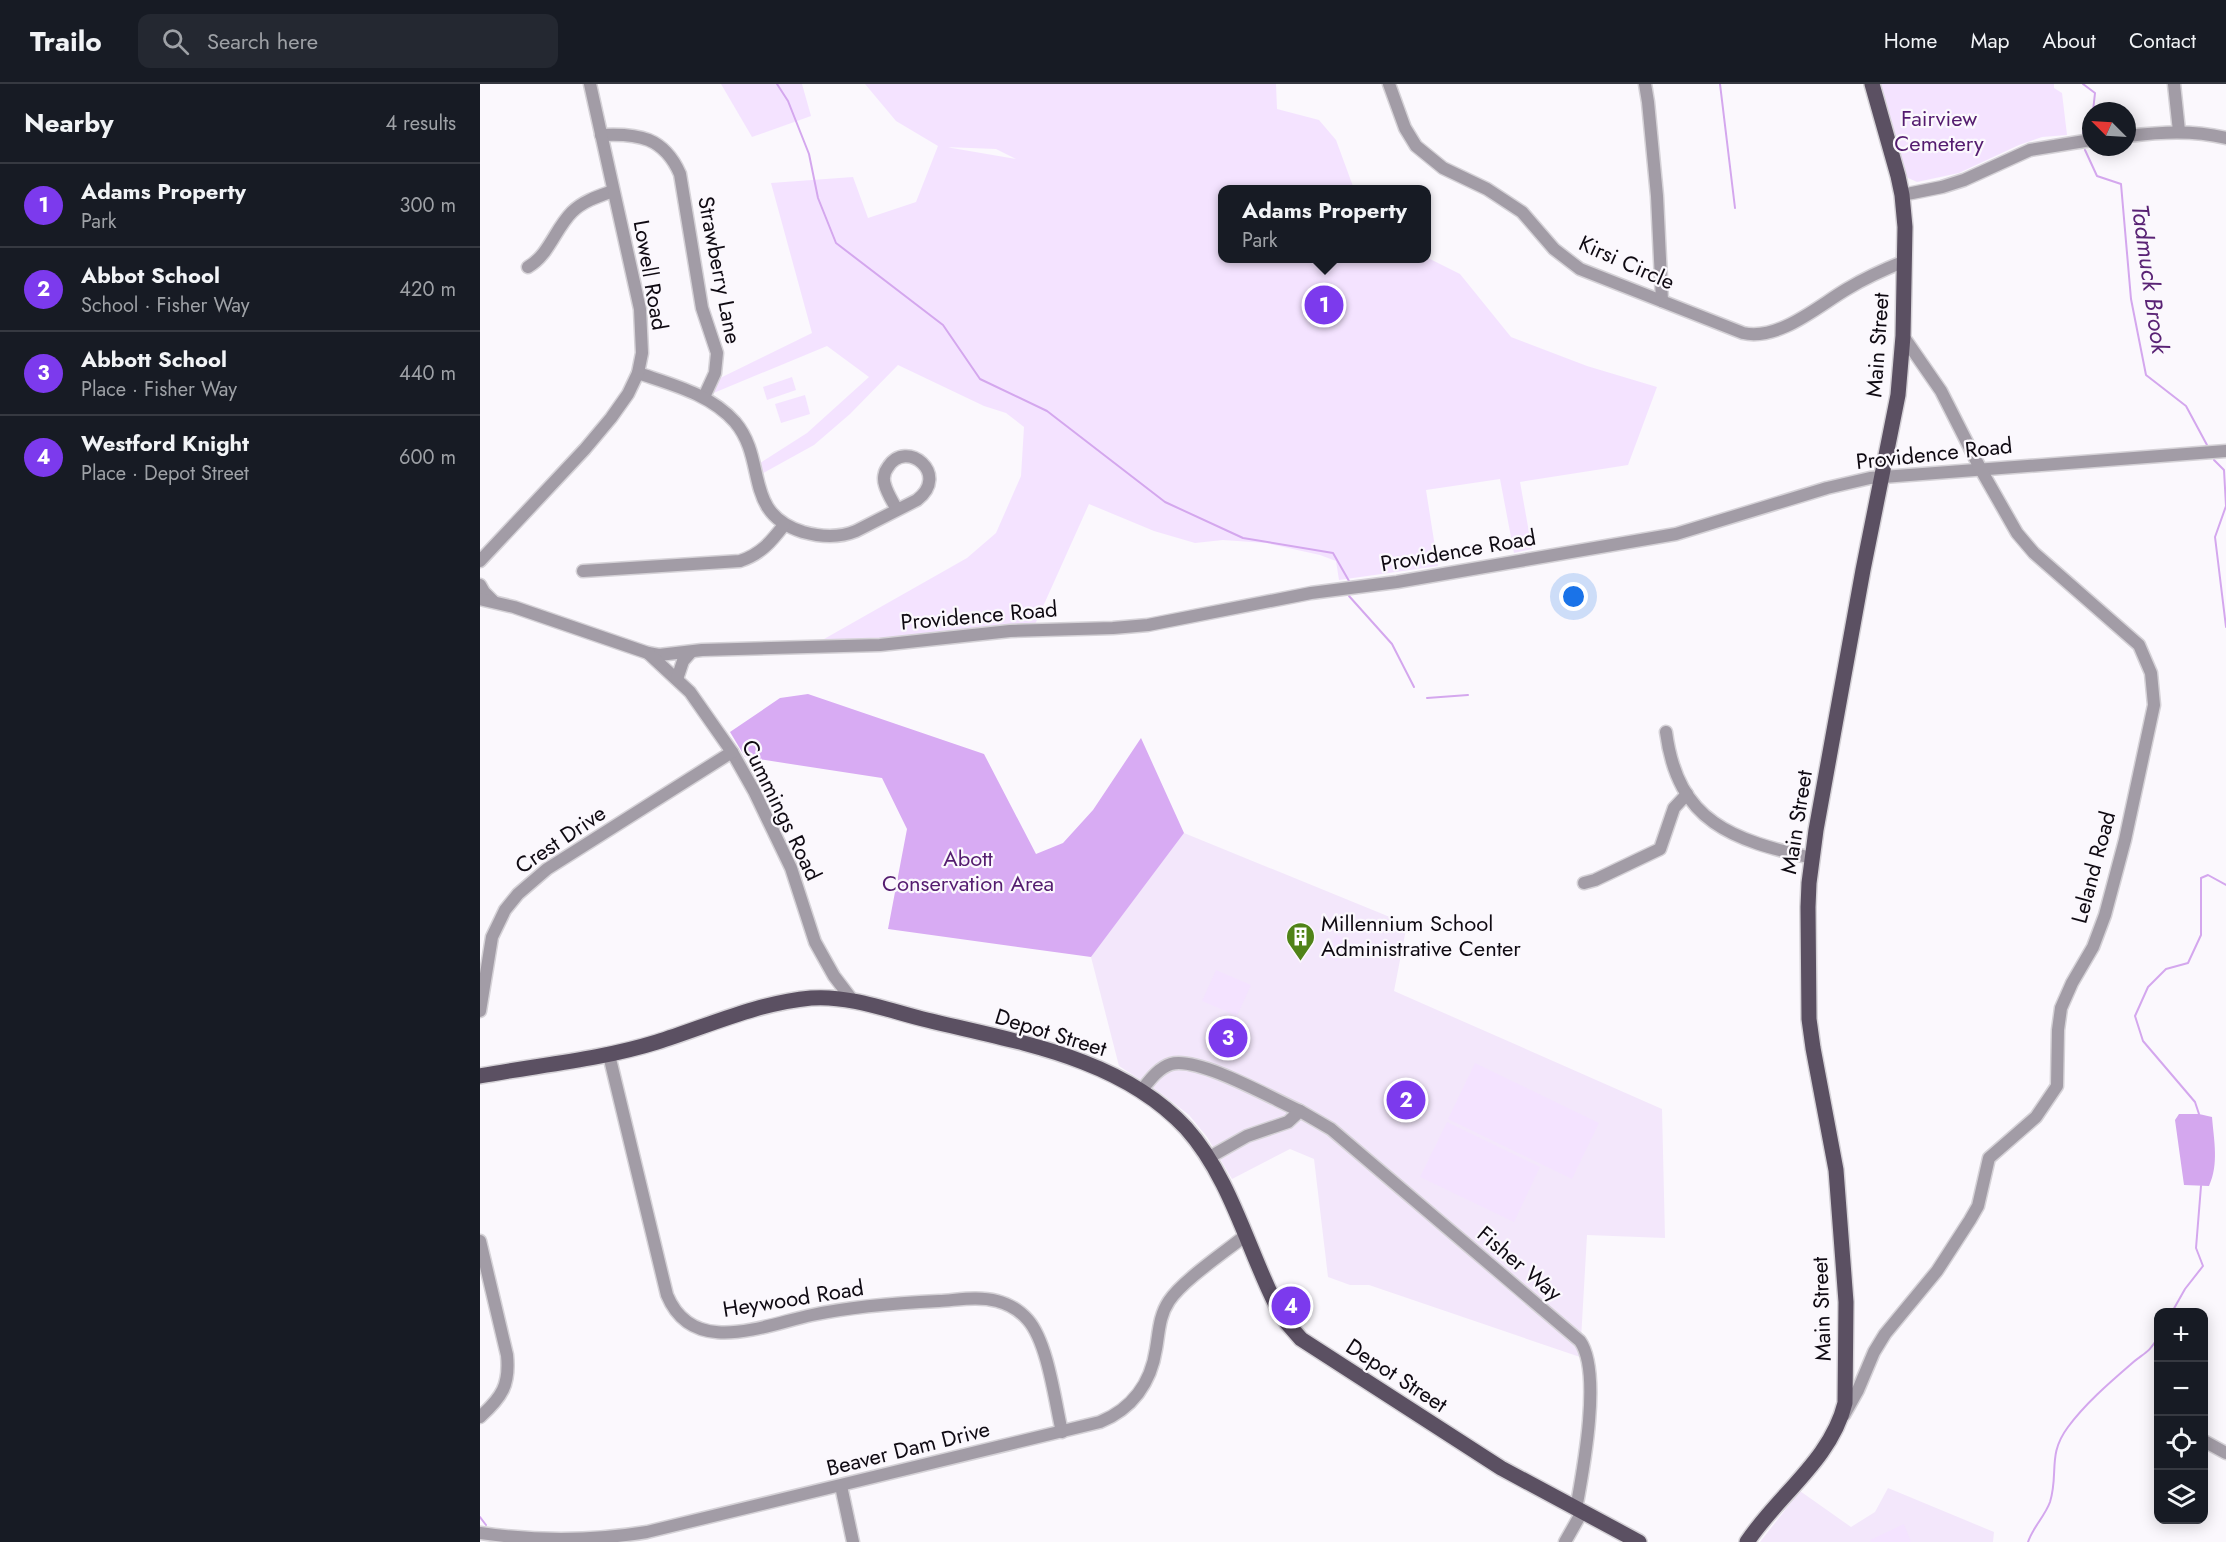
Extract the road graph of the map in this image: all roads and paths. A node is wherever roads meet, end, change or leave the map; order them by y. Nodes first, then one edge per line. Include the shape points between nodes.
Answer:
1 (590, 84) edge
2 (1389, 84) edge
3 (1645, 84) edge
4 (1872, 84) edge
5 (2174, 84) edge
6 (2179, 131) junction
7 (602, 135) junction
8 (2136, 135) edge
9 (2226, 138) edge
10 (2082, 141) edge
11 (613, 191) junction
12 (1902, 195) junction
13 (1905, 261) junction
14 (528, 267) dead end
15 (1662, 301) junction
16 (1903, 336) junction
17 (638, 373) junction
18 (704, 397) junction
19 (2226, 451) edge
20 (1980, 468) junction
21 (1881, 477) junction
22 (897, 510) junction
23 (784, 525) junction
24 (480, 562) edge
25 (583, 571) dead end
26 (480, 585) edge
27 (480, 599) edge
28 (493, 601) junction
29 (691, 652) junction
30 (648, 653) junction
31 (677, 679) junction
32 (1666, 732) dead end
33 (732, 752) junction
34 (1687, 794) junction
35 (1812, 858) junction
36 (1584, 883) dead end
37 (853, 1001) junction
38 (480, 1011) edge
39 (609, 1055) junction
40 (480, 1076) edge
41 (1141, 1091) junction
42 (1300, 1112) junction
43 (1208, 1158) junction
44 (1246, 1235) junction
45 (480, 1241) edge
46 (480, 1417) edge
47 (1841, 1418) junction
48 (1062, 1432) junction
49 (2208, 1443) edge
50 (2226, 1453) edge
51 (841, 1486) junction
52 (1579, 1510) junction
53 (480, 1533) edge
54 (853, 1542) edge
55 (1564, 1542) edge
56 (1638, 1542) edge
57 (1747, 1542) edge

1 - 7 street, Lowell Road
2 - 15 street, Kirsi Circle via 1405,128 1416,146 1435,162 1522,212 1552,248 1580,268
3 - 15 street via 1657,196
4 - 12 main road, Main Street
5 - 6 street
6 - 8 street
6 - 9 street
7 - 11 street, Lowell Road
7 - 18 street, Strawberry Lane via 647,138 671,156 680,174 702,308 717,353 715,373
10 - 12 street via 2030,150 1964,180
11 - 14 street via 577,207 540,259
11 - 17 street, Lowell Road via 640,309 643,343
12 - 13 main road, Main Street
13 - 15 street, Kirsi Circle via 1847,289 1813,312 1758,335 1743,333
13 - 16 main road, Main Street
16 - 20 street, Leland Road via 1941,391
16 - 21 main road, Main Street via 1898,395
17 - 18 street
17 - 24 street, Lowell Road via 600,432
18 - 23 street via 743,434 762,499
19 - 20 street, Providence Road
20 - 21 street, Providence Road
20 - 47 street, Leland Road via 2017,532 2034,553 2139,645 2151,673 2152,717 2105,915 2061,1008 2057,1086 2036,1117 1989,1158 1978,1206 1937,1271 1885,1334
21 - 29 street, Providence Road via 1827,488 1676,534 1311,593 1148,625 1010,631 880,645
21 - 35 main road, Main Street
22 - 22 street via 885,485 886,470 902,457 916,458 927,468 928,489
22 - 23 street via 838,536 806,533
23 - 25 street via 763,549 740,561
26 - 28 street
27 - 28 street, Providence Road
28 - 30 street, Providence Road
29 - 30 street, Providence Road
29 - 31 street
30 - 31 street, Cummings Road
31 - 33 street, Cummings Road
32 - 34 street via 1672,762
33 - 37 street, Cummings Road via 791,868 815,942
33 - 38 street, Crest Drive via 547,869 518,894 492,937
34 - 35 street via 1695,807 1730,834 1770,849
34 - 36 street via 1674,808 1660,849
35 - 47 main road, Main Street via 1808,907 1809,1019 1836,1170 1846,1302 1845,1403
37 - 39 main road, Depot Street via 813,998 776,1003
37 - 41 main road, Depot Street via 1050,1051 1101,1069
39 - 40 main road, Depot Street
39 - 48 street, Heywood Road via 667,1295 680,1317 700,1329 726,1333 879,1305 971,1298 999,1302 1027,1318 1036,1334
41 - 42 street, Fisher Way via 1160,1070 1181,1062 1209,1069
41 - 43 main road, Depot Street via 1174,1116
42 - 43 street via 1288,1122 1247,1136
42 - 52 street, Fisher Way via 1331,1130 1583,1346 1589,1366 1588,1436
43 - 44 main road, Depot Street
44 - 48 street, Beaver Dam Drive via 1169,1301 1160,1321 1151,1369 1134,1400 1107,1419
44 - 52 main road, Depot Street via 1276,1305 1301,1339 1490,1461
45 - 46 street via 508,1368 501,1396
47 - 57 main road, Main Street via 1828,1444
48 - 51 street, Beaver Dam Drive
49 - 50 street
51 - 53 street, Beaver Dam Drive via 624,1536 535,1538
51 - 54 street
52 - 55 street, Fisher Way
52 - 56 main road, Depot Street

